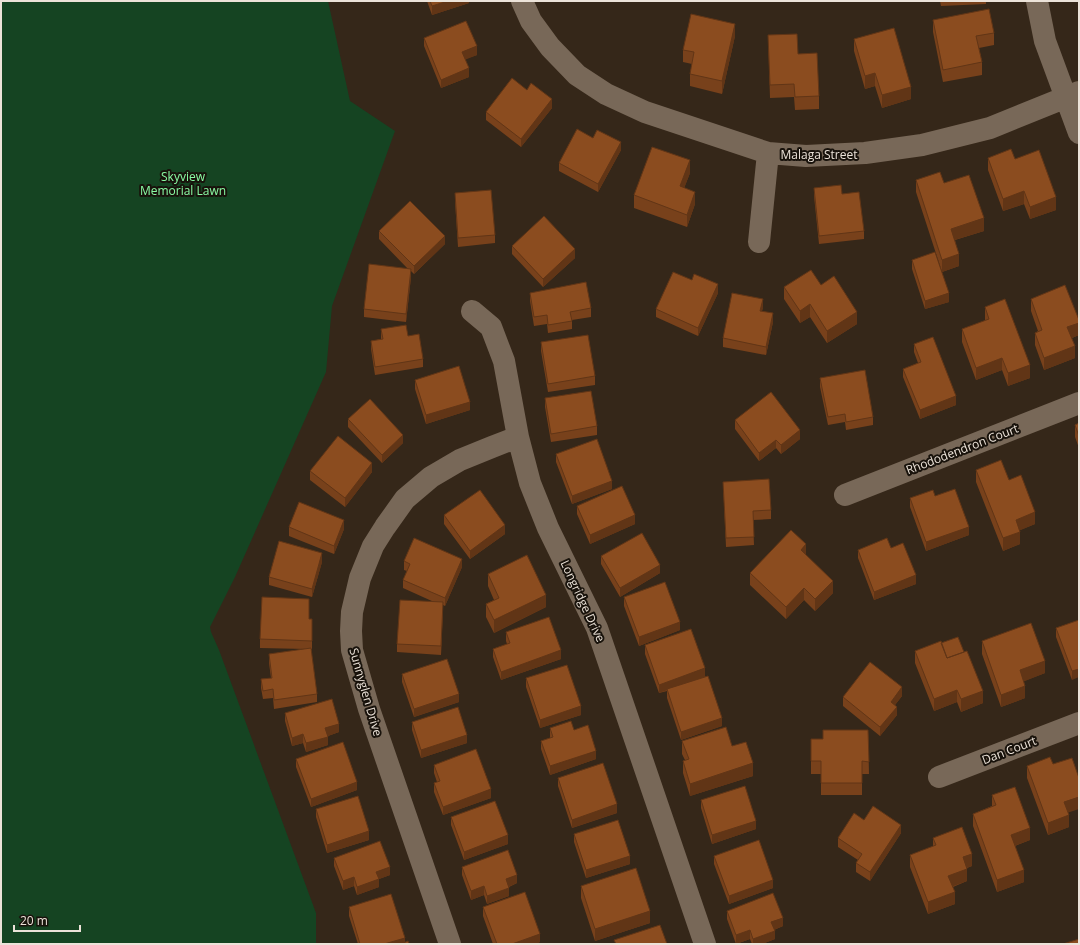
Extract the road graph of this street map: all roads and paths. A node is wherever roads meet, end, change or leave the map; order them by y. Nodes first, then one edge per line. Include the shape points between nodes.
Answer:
1 (522, 1) edge
2 (1037, 1) edge
3 (1072, 95) edge
4 (1079, 133) edge
5 (768, 153) junction
6 (759, 242) dead end
7 (472, 311) dead end
8 (1079, 403) edge
9 (518, 437) junction
10 (845, 495) dead end
11 (1079, 723) edge
12 (939, 777) dead end
13 (450, 944) edge
14 (705, 944) edge

1 - 5 street, Malaga Street via 531,21 550,47 577,75 606,94 645,112
2 - 3 street via 1045,41
3 - 4 street
3 - 5 street, Malaga Street via 990,128 922,145 865,154 806,156
5 - 6 street
7 - 9 street, Longridge Drive via 491,327 504,361
8 - 10 street, Rhododendron Court
9 - 13 street, Sunnyglen Drive via 460,460 431,478 405,499 373,546 360,578 352,612 352,650 368,709
9 - 14 street, Longridge Drive via 530,483 548,528 597,628
11 - 12 street, Dan Court

